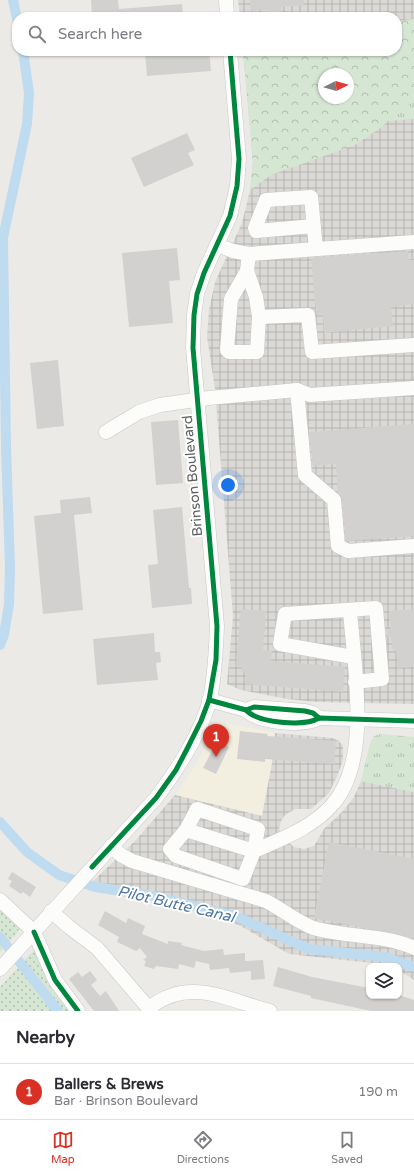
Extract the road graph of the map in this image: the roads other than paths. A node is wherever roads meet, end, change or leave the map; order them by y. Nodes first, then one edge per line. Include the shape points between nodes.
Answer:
1 (226, 0) edge
2 (227, 12) edge
3 (230, 56) edge
4 (314, 226) dead end
5 (414, 242) edge
6 (217, 244) junction
7 (316, 250) junction
8 (249, 254) junction
9 (247, 271) junction
10 (259, 317) junction
11 (414, 345) edge
12 (414, 388) edge
13 (296, 390) junction
14 (198, 400) junction
15 (106, 432) dead end
16 (414, 546) edge
17 (350, 611) junction
18 (353, 657) junction
19 (355, 682) junction
20 (209, 700) junction
21 (357, 719) junction
22 (414, 721) edge
23 (186, 830) junction
24 (111, 846) junction
25 (254, 851) junction
26 (0, 900) edge
27 (51, 912) junction
28 (31, 935) junction
29 (414, 948) edge
30 (0, 969) edge
31 (150, 1010) edge
32 (78, 1011) edge
33 (270, 1011) edge

1 - 2 street
3 - 6 street, Brinson Boulevard via 240,159 238,186 230,216
4 - 7 street
5 - 7 street
6 - 8 street via 232,251
6 - 14 street, Brinson Boulevard via 197,294 194,315 193,348
7 - 8 street
8 - 9 street
9 - 10 street
9 - 10 street via 231,299 227,350 229,352 257,352
10 - 11 street via 308,314 312,352
12 - 13 street via 310,395
13 - 14 street
13 - 16 street via 305,476 334,500 338,546 348,551
14 - 15 street via 160,405 139,412
14 - 20 street, Brinson Boulevard via 217,626 216,660
17 - 18 street
17 - 18 street via 285,614 280,644
17 - 19 street via 376,608 382,679
18 - 19 street
19 - 21 street
20 - 21 street via 246,710 257,718 286,722 308,722 319,718
20 - 24 street, Brinson Boulevard via 176,770 156,798
21 - 22 street
21 - 25 street via 356,752 350,775 340,795 331,806 303,828
23 - 25 street
23 - 25 street via 197,809 258,829
23 - 25 street via 170,849 176,856 243,879
24 - 27 street, Brinson Boulevard
24 - 29 street via 132,861 266,901 308,926 396,942
26 - 28 street
27 - 28 street, Brinson Boulevard
27 - 31 street via 97,948
28 - 30 street, Brinson Boulevard
28 - 32 street via 55,980
31 - 33 street via 175,993 191,991 209,992

